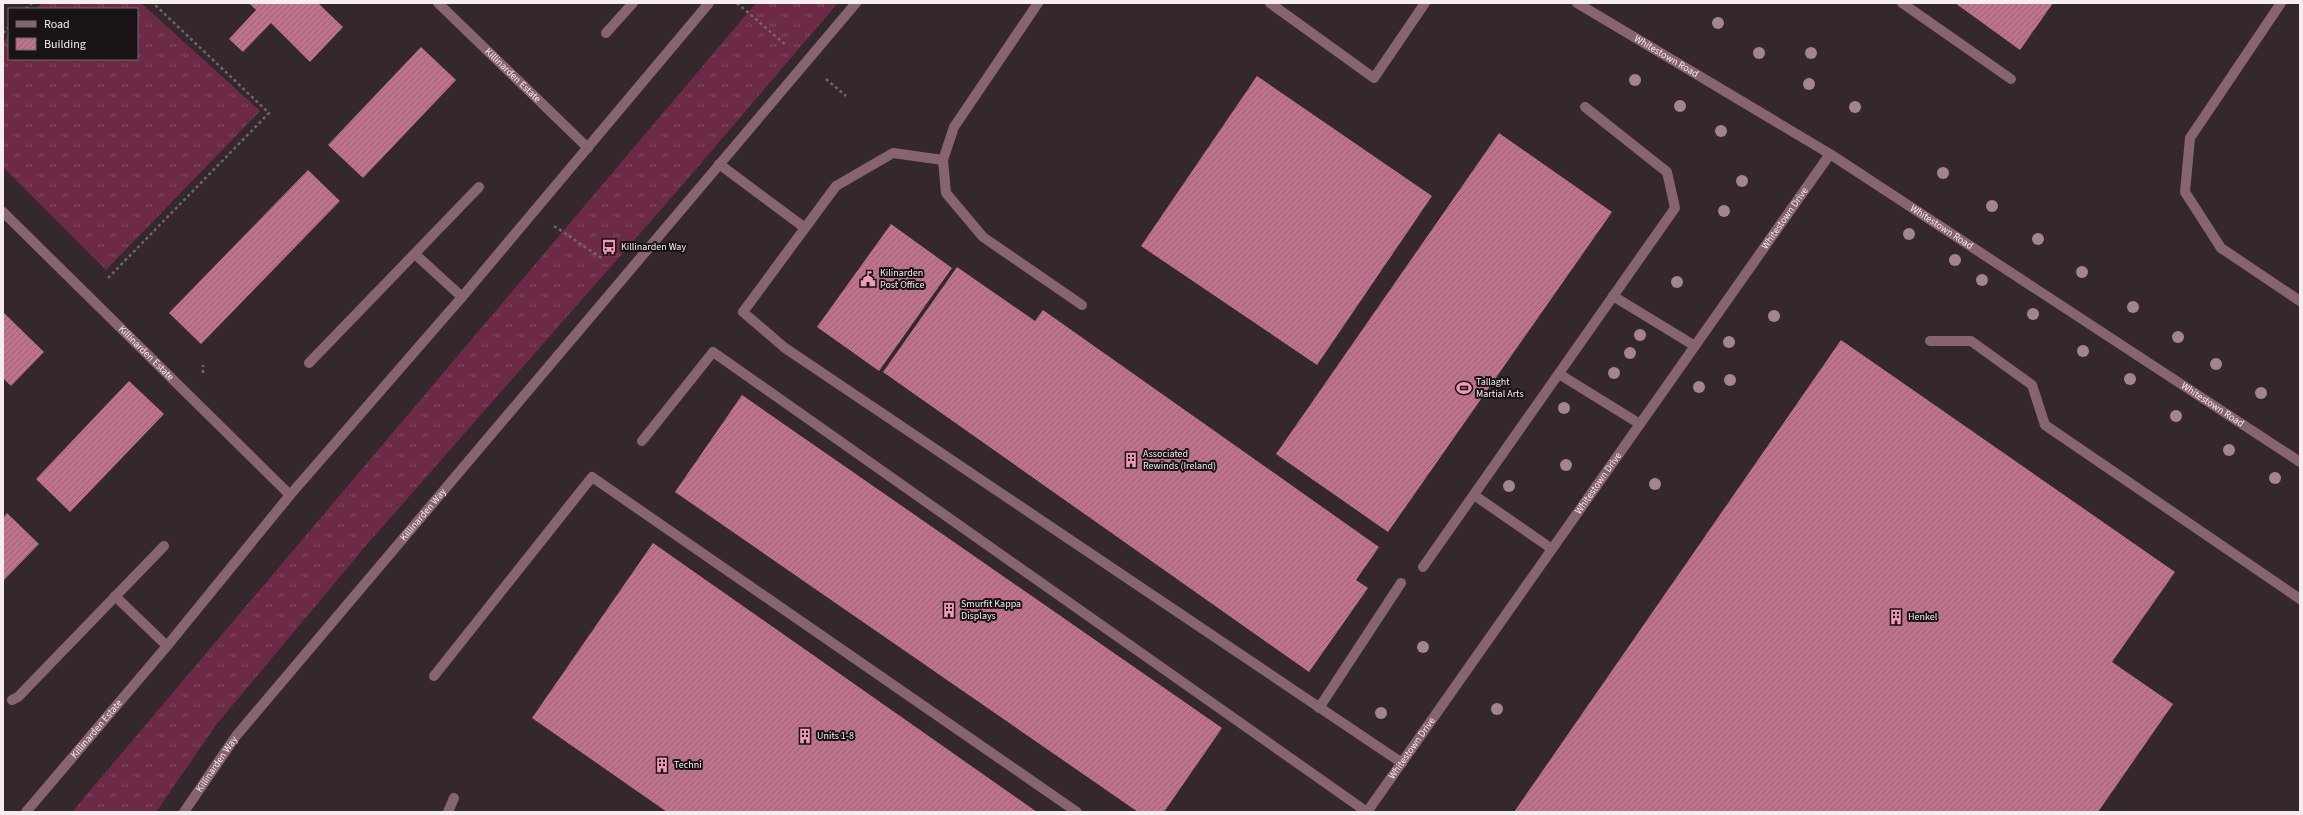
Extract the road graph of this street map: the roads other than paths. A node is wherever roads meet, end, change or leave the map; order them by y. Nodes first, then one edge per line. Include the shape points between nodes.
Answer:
1 (438, 3) edge
2 (633, 3) edge
3 (709, 3) edge
4 (856, 3) edge
5 (1038, 3) edge
6 (1270, 3) edge
7 (1425, 3) edge
8 (1577, 3) edge
9 (1902, 3) edge
10 (2281, 3) edge
11 (606, 33) dead end
12 (2011, 79) dead end
13 (1585, 107) dead end
14 (588, 148) junction
15 (1830, 154) junction
16 (943, 160) junction
17 (719, 164) junction
18 (479, 187) dead end
19 (3, 212) edge
20 (805, 228) junction
21 (415, 254) junction
22 (1613, 296) junction
23 (462, 297) junction
24 (2300, 301) edge
25 (1082, 305) dead end
26 (1930, 341) dead end
27 (1694, 346) junction
28 (309, 363) dead end
29 (1559, 374) junction
30 (1640, 424) junction
31 (642, 441) dead end
32 (2300, 462) edge
33 (290, 495) junction
34 (1474, 495) junction
35 (164, 546) dead end
36 (1552, 549) junction
37 (1423, 568) dead end
38 (1401, 583) dead end
39 (115, 596) junction
40 (2300, 599) edge
41 (167, 646) junction
42 (434, 676) dead end
43 (12, 700) dead end
44 (1319, 708) junction
45 (1402, 763) junction
46 (454, 798) dead end
47 (26, 812) edge
48 (184, 812) edge
49 (448, 812) edge
50 (1077, 812) edge
51 (1367, 812) edge

1 - 14 street, Killinarden Estate
2 - 11 street
3 - 14 street, Killinarden Estate
4 - 17 street, Killinarden Way
5 - 16 street via 954,127
6 - 7 street via 1374,78
8 - 15 street, Whitestown Road
9 - 12 street
10 - 24 street via 2190,138 2185,192 2221,248
13 - 22 street via 1667,172 1675,208
14 - 23 street, Killinarden Estate
15 - 27 street, Whitestown Drive
15 - 32 street, Whitestown Road
16 - 20 street via 893,153 836,186
16 - 25 street via 946,193 983,237
17 - 20 street
17 - 48 street, Killinarden Way via 236,736
18 - 21 street
19 - 33 street, Killinarden Estate
20 - 44 street via 743,312 785,348
21 - 23 street
21 - 28 street
22 - 27 street
22 - 29 street
23 - 33 street, Killinarden Estate
26 - 40 street via 1971,341 2032,385 2045,425
27 - 30 street, Whitestown Drive
29 - 30 street
29 - 34 street
30 - 36 street, Whitestown Drive
31 - 51 street via 713,352
33 - 41 street, Killinarden Estate
34 - 36 street
34 - 37 street
35 - 39 street
36 - 45 street, Whitestown Drive
38 - 44 street
39 - 41 street
39 - 43 street via 18,697
41 - 47 street, Killinarden Estate
42 - 50 street via 592,477
44 - 45 street
45 - 51 street, Whitestown Drive
46 - 49 street

